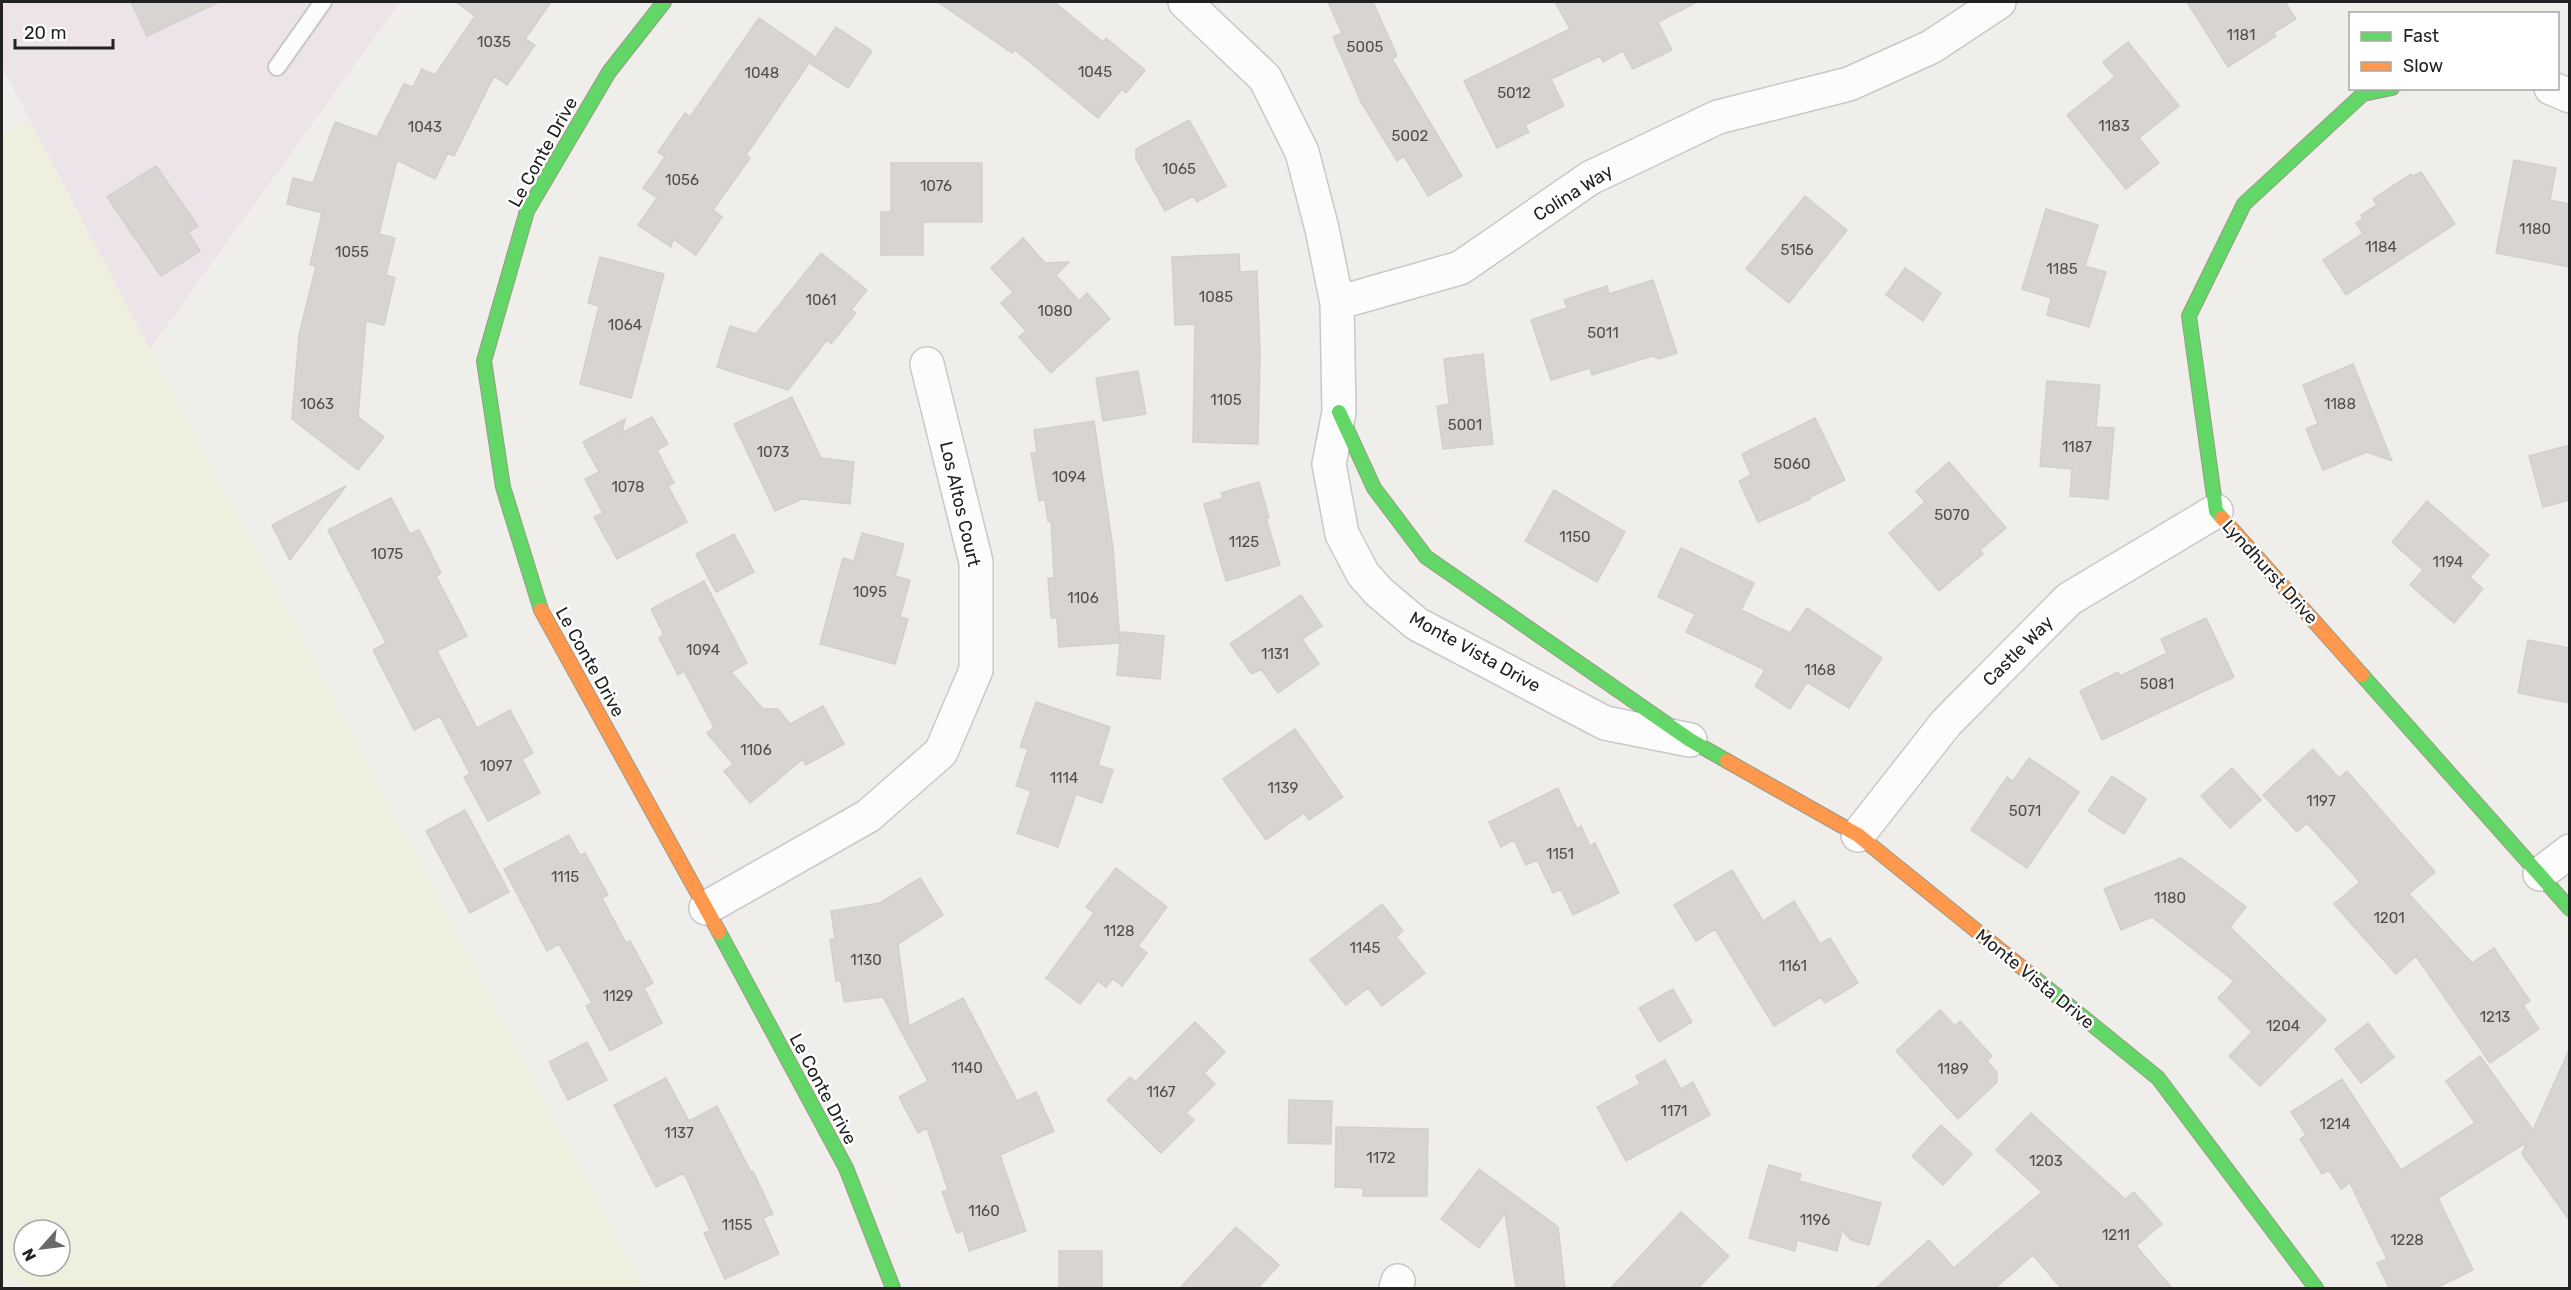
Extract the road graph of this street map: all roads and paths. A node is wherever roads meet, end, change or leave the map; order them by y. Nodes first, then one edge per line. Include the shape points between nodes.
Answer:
1 (323, 2) edge
2 (664, 2) edge
3 (1185, 2) edge
4 (1999, 2) edge
5 (1216, 12) edge
6 (277, 67) dead end
7 (2382, 90) edge
8 (2556, 90) edge
9 (2570, 96) edge
10 (1337, 303) junction
11 (927, 364) dead end
12 (1339, 412) junction
13 (2216, 511) junction
14 (1690, 740) junction
15 (1858, 835) junction
16 (2570, 851) edge
17 (2540, 874) junction
18 (706, 908) junction
19 (2570, 909) edge
20 (893, 1288) edge
21 (2316, 1288) edge

1 - 6 lane
2 - 18 street, Le Conte Drive via 609,72 527,212 484,362 503,487 543,618
3 - 5 street, Monte Vista Drive
4 - 10 street, Colina Way via 1931,47 1849,84 1718,117 1590,178 1460,268
5 - 10 street, Monte Vista Drive via 1266,78 1302,152
7 - 13 street, Lyndhurst Drive via 2363,94 2244,204 2189,316
8 - 9 street
10 - 12 street, Monte Vista Drive
11 - 18 street, Los Altos Court via 976,562 976,670 941,752 868,816
12 - 14 street, Monte Vista Drive via 1374,488 1426,557
12 - 14 street, Monte Vista Drive via 1329,464 1342,534 1379,592 1417,624 1605,723
13 - 15 street, Castle Way via 2069,599 1946,723
13 - 17 street, Lyndhurst Drive
14 - 15 street, Monte Vista Drive
15 - 21 street, Monte Vista Drive via 2158,1078
16 - 17 street
17 - 19 street, Lyndhurst Drive
18 - 20 street, Le Conte Drive via 846,1168

